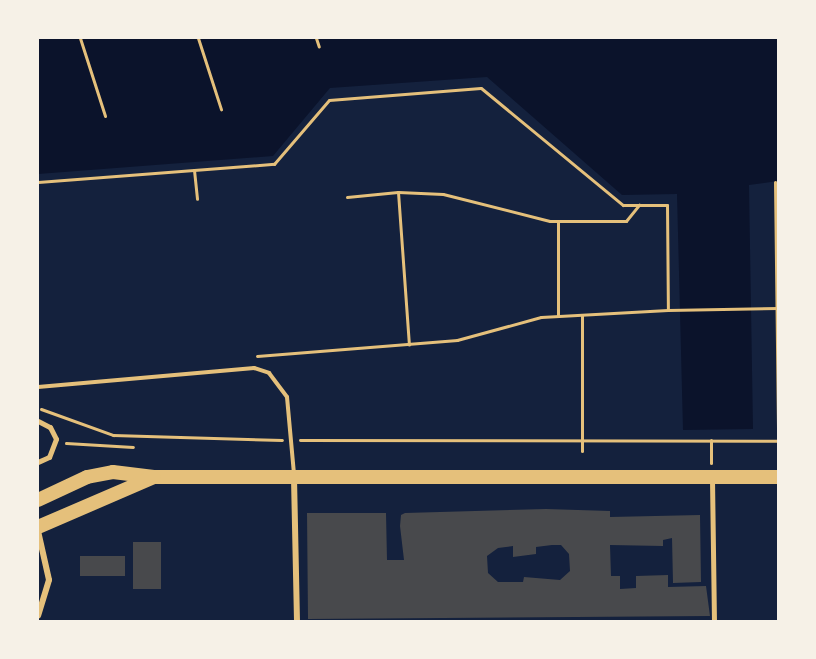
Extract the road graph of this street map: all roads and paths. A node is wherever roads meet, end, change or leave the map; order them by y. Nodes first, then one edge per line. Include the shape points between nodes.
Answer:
1 (80, 38) edge
2 (198, 38) edge
3 (316, 38) edge
4 (319, 47) dead end
5 (221, 109) dead end
6 (105, 116) dead end
7 (194, 170) junction
8 (38, 182) edge
9 (775, 182) dead end
10 (398, 192) junction
11 (347, 197) dead end
12 (197, 199) dead end
13 (639, 205) junction
14 (558, 221) junction
15 (778, 308) edge
16 (668, 310) junction
17 (582, 315) junction
18 (558, 316) junction
19 (409, 345) junction
20 (246, 357) dead end
21 (38, 387) edge
22 (38, 408) edge
23 (38, 421) edge
24 (293, 440) junction
25 (778, 440) edge
26 (582, 441) junction
27 (711, 441) junction
28 (56, 443) junction
29 (778, 445) edge
30 (133, 447) dead end
31 (582, 451) dead end
32 (778, 455) edge
33 (38, 462) edge
34 (154, 477) junction
35 (294, 477) junction
36 (712, 477) junction
37 (778, 477) edge
38 (38, 500) edge
39 (38, 529) edge
40 (38, 609) edge
41 (38, 615) edge
42 (297, 621) edge
43 (714, 621) edge

1 - 6 path
2 - 5 path
3 - 4 path
7 - 8 path
7 - 12 path
7 - 13 path via 274,164 329,100 481,87 623,205
9 - 15 path
10 - 11 path
10 - 14 path via 443,194
10 - 19 path
13 - 14 path via 626,221
13 - 16 path via 667,205
14 - 18 path
15 - 16 path
15 - 25 path
16 - 17 path
17 - 18 path
17 - 26 path
18 - 19 path via 528,320 457,340
19 - 20 path
21 - 24 lane via 254,368 268,373 288,397
22 - 24 path via 113,435
23 - 28 street via 50,427
24 - 26 path
24 - 35 lane
25 - 27 path
26 - 27 path
26 - 31 path
27 - 36 path
28 - 30 path
28 - 33 street via 49,457
29 - 32 path
34 - 35 main road
34 - 38 main road via 128,472 101,474
34 - 39 main road
35 - 36 main road
35 - 42 street
36 - 37 main road
36 - 43 street
39 - 40 street via 49,580
40 - 41 street

